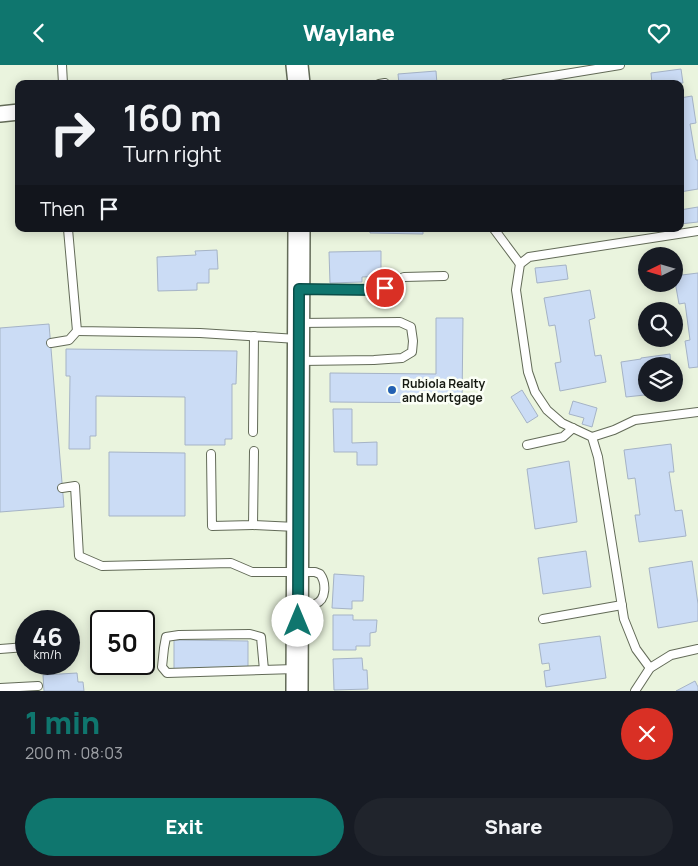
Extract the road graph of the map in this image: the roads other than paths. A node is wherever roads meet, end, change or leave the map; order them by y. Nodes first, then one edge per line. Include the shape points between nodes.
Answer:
1 (62, 65) edge
2 (297, 65) edge
3 (620, 65) edge
4 (63, 80) edge
5 (299, 80) edge
6 (528, 80) edge
7 (15, 112) edge
8 (0, 114) edge
9 (698, 231) edge
10 (68, 232) edge
11 (299, 232) edge
12 (496, 232) edge
13 (520, 264) junction
14 (444, 277) dead end
15 (299, 289) junction
16 (77, 331) junction
17 (299, 331) junction
18 (254, 336) junction
19 (51, 343) dead end
20 (298, 361) junction
21 (698, 412) edge
22 (573, 428) junction
23 (253, 431) dead end
24 (592, 437) junction
25 (527, 445) dead end
26 (254, 451) dead end
27 (210, 453) dead end
28 (62, 487) dead end
29 (253, 525) junction
30 (298, 527) junction
31 (298, 572) junction
32 (622, 605) junction
33 (543, 619) dead end
34 (15, 648) edge
35 (0, 649) edge
36 (698, 649) edge
37 (298, 669) junction
38 (650, 669) junction
39 (264, 670) junction
40 (38, 686) dead end
41 (0, 688) edge
42 (297, 691) edge
43 (635, 691) edge

1 - 4 lane
2 - 5 main road
3 - 6 lane
7 - 8 street
9 - 13 lane via 529,257
10 - 16 lane
11 - 15 main road
12 - 13 lane
13 - 22 lane via 516,290 528,372 535,392 547,410
14 - 15 lane via 404,277 385,288 373,290
15 - 17 main road
16 - 18 lane
16 - 19 lane via 68,339
17 - 18 lane
17 - 20 main road
17 - 20 lane via 400,322 411,327 414,341 412,353 402,358
18 - 23 lane
20 - 30 main road
21 - 24 lane via 635,420
22 - 24 lane
22 - 25 lane via 562,437
24 - 32 lane
26 - 29 lane
27 - 29 lane via 212,526
28 - 31 lane via 75,486 79,556 102,566 231,563 252,572
29 - 30 lane
30 - 31 main road
31 - 37 main road
32 - 33 lane
32 - 38 lane via 636,649
34 - 35 lane
36 - 38 lane via 671,655
37 - 39 lane
37 - 42 main road
38 - 43 lane
39 - 39 lane via 167,673 162,667 166,637 250,634 261,637
40 - 41 lane

